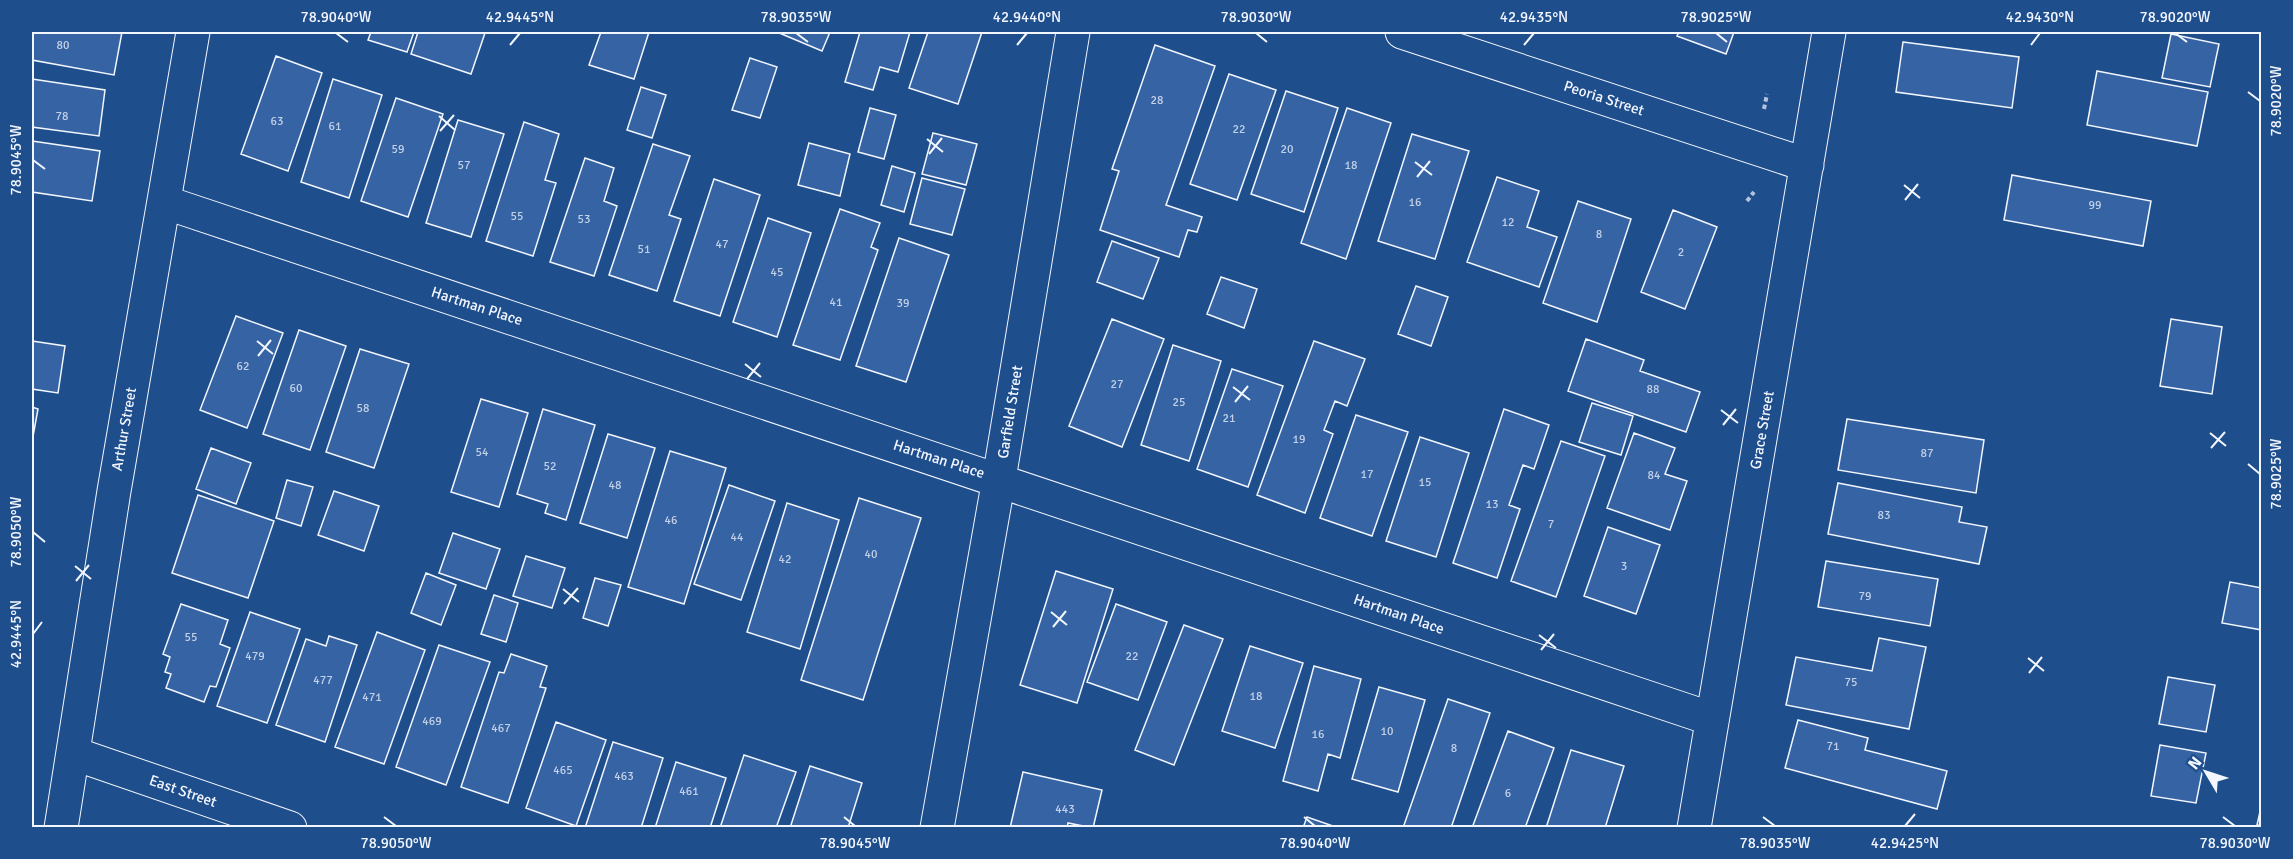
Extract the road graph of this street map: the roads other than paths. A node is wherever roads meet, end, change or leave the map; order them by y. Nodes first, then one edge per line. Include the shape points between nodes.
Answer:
1 (193, 32) edge
2 (1073, 32) edge
3 (1402, 32) edge
4 (1829, 32) edge
5 (1807, 165) junction
6 (164, 202) junction
7 (999, 479) junction
8 (1712, 718) junction
9 (75, 754) junction
10 (61, 828) edge
11 (290, 828) edge
12 (937, 828) edge
13 (1694, 828) edge

1 - 6 street, Arthur Street
2 - 7 street, Garfield Street
3 - 5 street, Peoria Street
4 - 5 street, Grace Street
5 - 8 street, Grace Street
6 - 7 street, Hartman Place
6 - 9 street, Arthur Street via 114,491
7 - 8 street, Hartman Place
7 - 12 street, Garfield Street
8 - 13 street, Grace Street
9 - 10 street, Arthur Street
9 - 11 street, East Street

